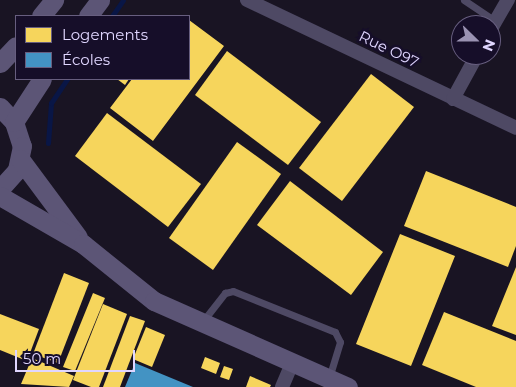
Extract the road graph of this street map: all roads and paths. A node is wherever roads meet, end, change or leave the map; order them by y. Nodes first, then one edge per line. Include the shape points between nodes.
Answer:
1 (54, 0) edge
2 (100, 0) edge
3 (247, 0) edge
4 (464, 0) edge
5 (508, 0) edge
6 (273, 5) edge
7 (42, 15) edge
8 (89, 15) edge
9 (481, 15) edge
10 (499, 15) edge
11 (15, 47) edge
12 (0, 63) edge
13 (471, 65) edge
14 (41, 80) edge
15 (453, 98) junction
16 (0, 107) edge
17 (14, 122) junction
18 (516, 128) edge
19 (20, 159) junction
20 (0, 189) edge
21 (0, 196) edge
22 (84, 244) junction
23 (201, 323) junction
24 (292, 364) junction
25 (328, 379) junction
26 (282, 387) edge
27 (348, 387) edge

1 - 7 street
2 - 8 street
3 - 6 street, Rue O97
4 - 9 lane
5 - 10 street
6 - 15 street, Rue O97
11 - 12 street
13 - 15 street
14 - 17 street
15 - 18 street, Rue O97
16 - 17 street
17 - 19 street via 20,134
19 - 20 street
19 - 22 street
21 - 22 street
22 - 23 street via 148,296
23 - 24 street
23 - 25 lane via 225,293 233,291 335,332 340,342
24 - 25 street
24 - 26 street
25 - 27 street

